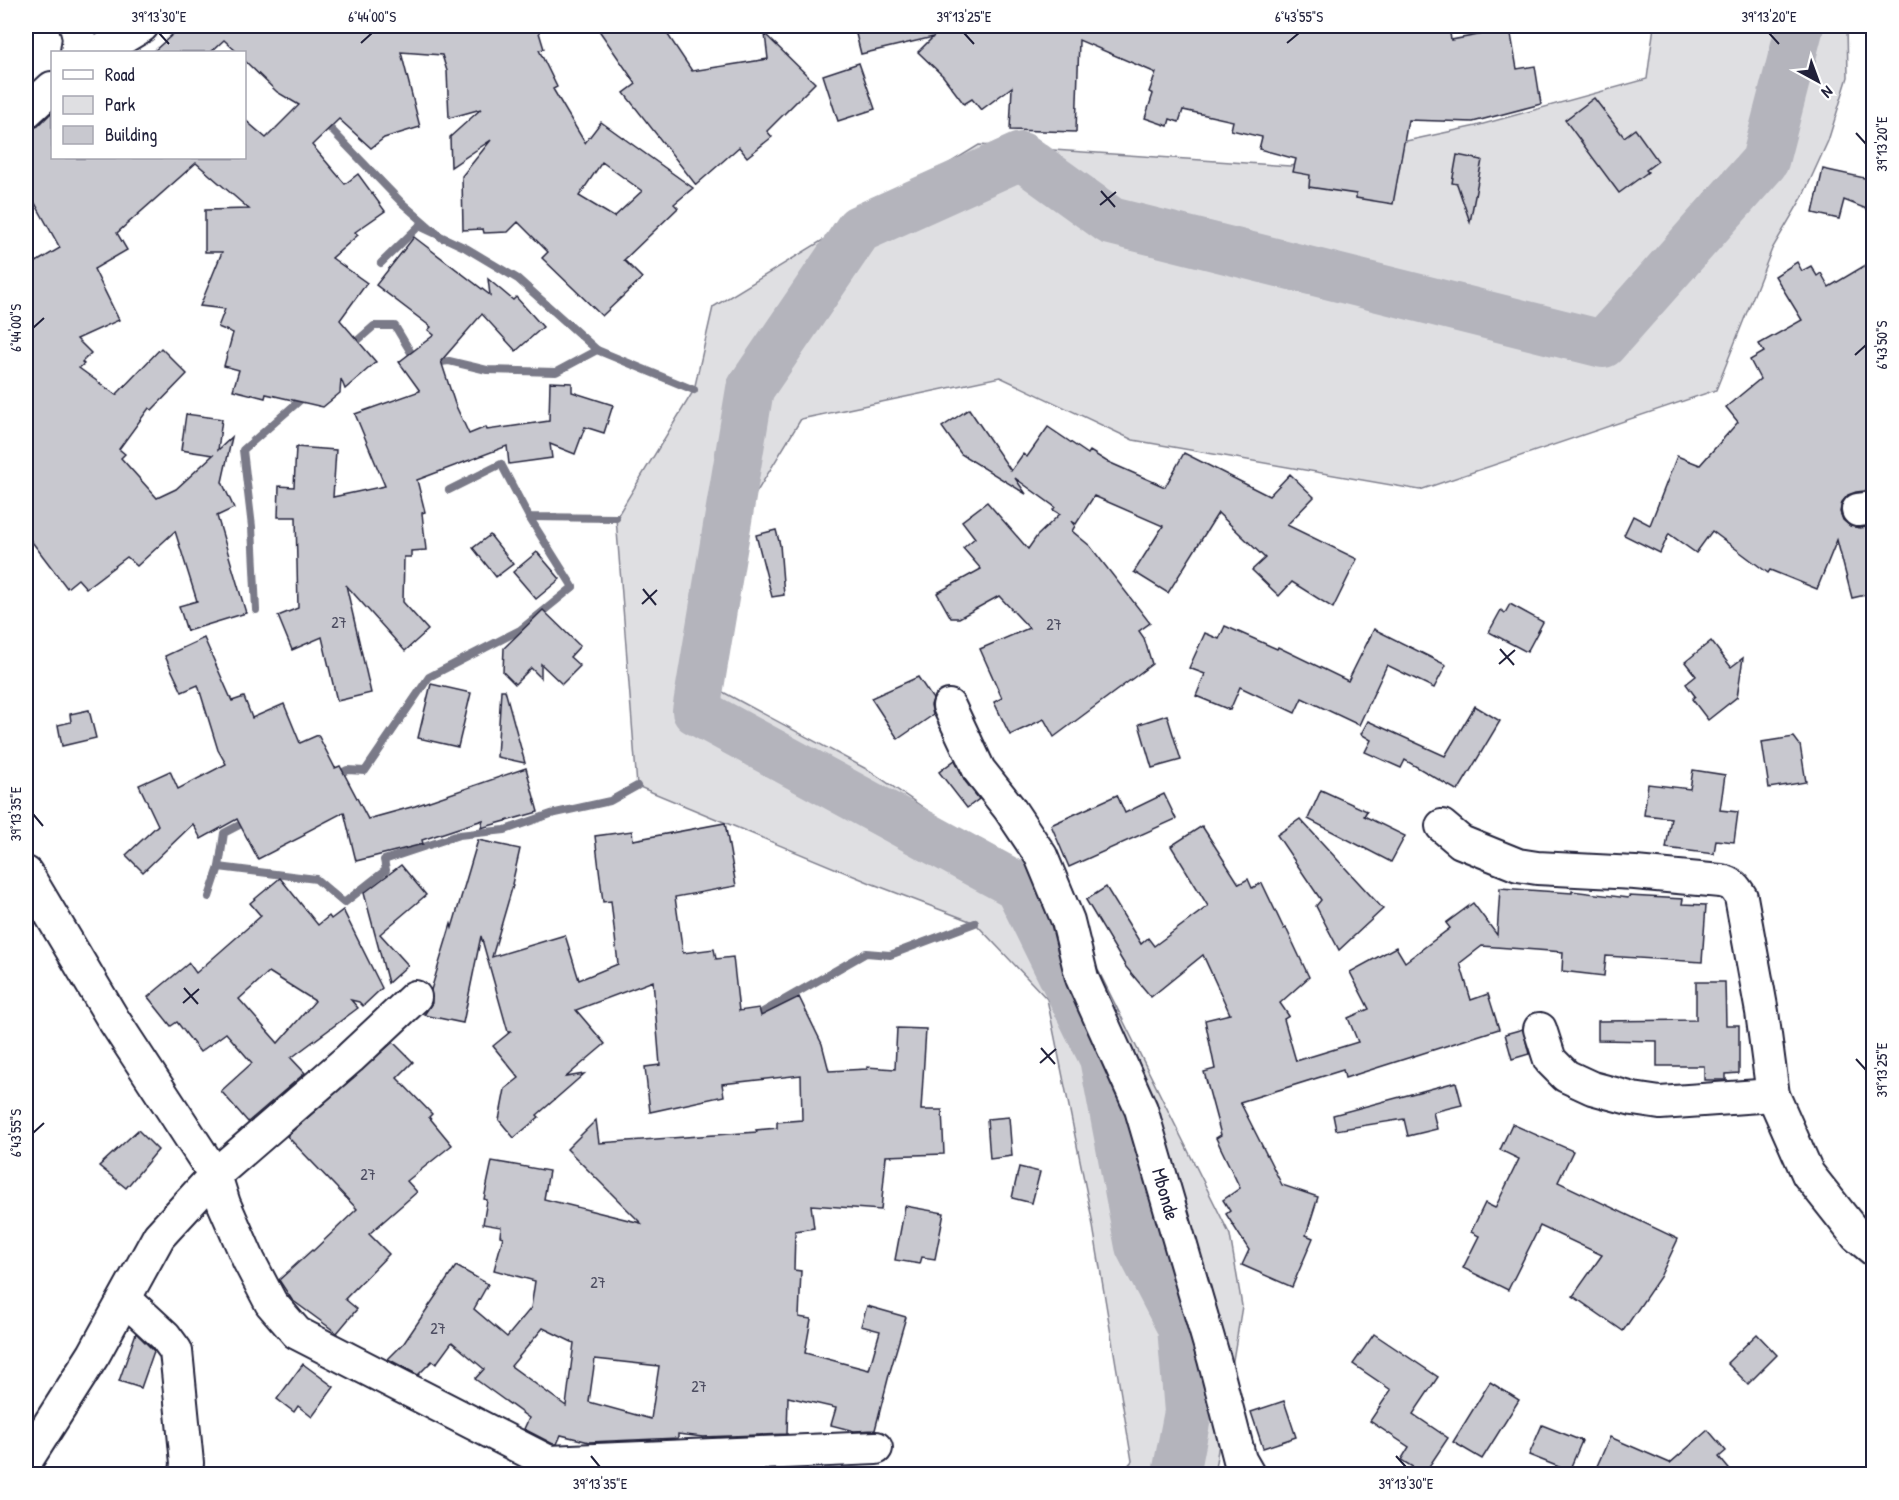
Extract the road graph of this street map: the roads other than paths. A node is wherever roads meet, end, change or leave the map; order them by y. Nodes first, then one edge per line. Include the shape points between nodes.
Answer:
1 (76, 26) edge
2 (141, 26) edge
3 (77, 51) edge
4 (101, 51) edge
5 (51, 89) edge
6 (26, 112) edge
7 (950, 706) dead end
8 (1442, 826) dead end
9 (26, 873) edge
10 (415, 997) dead end
11 (1540, 1029) dead end
12 (1773, 1095) junction
13 (215, 1175) junction
14 (1874, 1250) edge
15 (125, 1299) junction
16 (876, 1448) dead end
17 (26, 1461) edge
18 (186, 1474) edge
19 (1248, 1474) edge

1 - 3 street
2 - 4 street
5 - 6 street
7 - 19 street, Mbonde via 980,770 1041,856 1068,921 1082,978 1141,1109 1240,1460
8 - 12 street via 1461,842 1518,865 1721,881 1736,887 1760,1000
9 - 13 street via 113,1019
10 - 13 street
11 - 12 street via 1550,1060 1566,1076 1592,1088 1660,1103
12 - 14 street via 1808,1174 1857,1236
13 - 15 street via 159,1236
13 - 16 street via 249,1261 271,1303 297,1333 549,1462
15 - 17 street
15 - 18 street via 165,1335 176,1351

